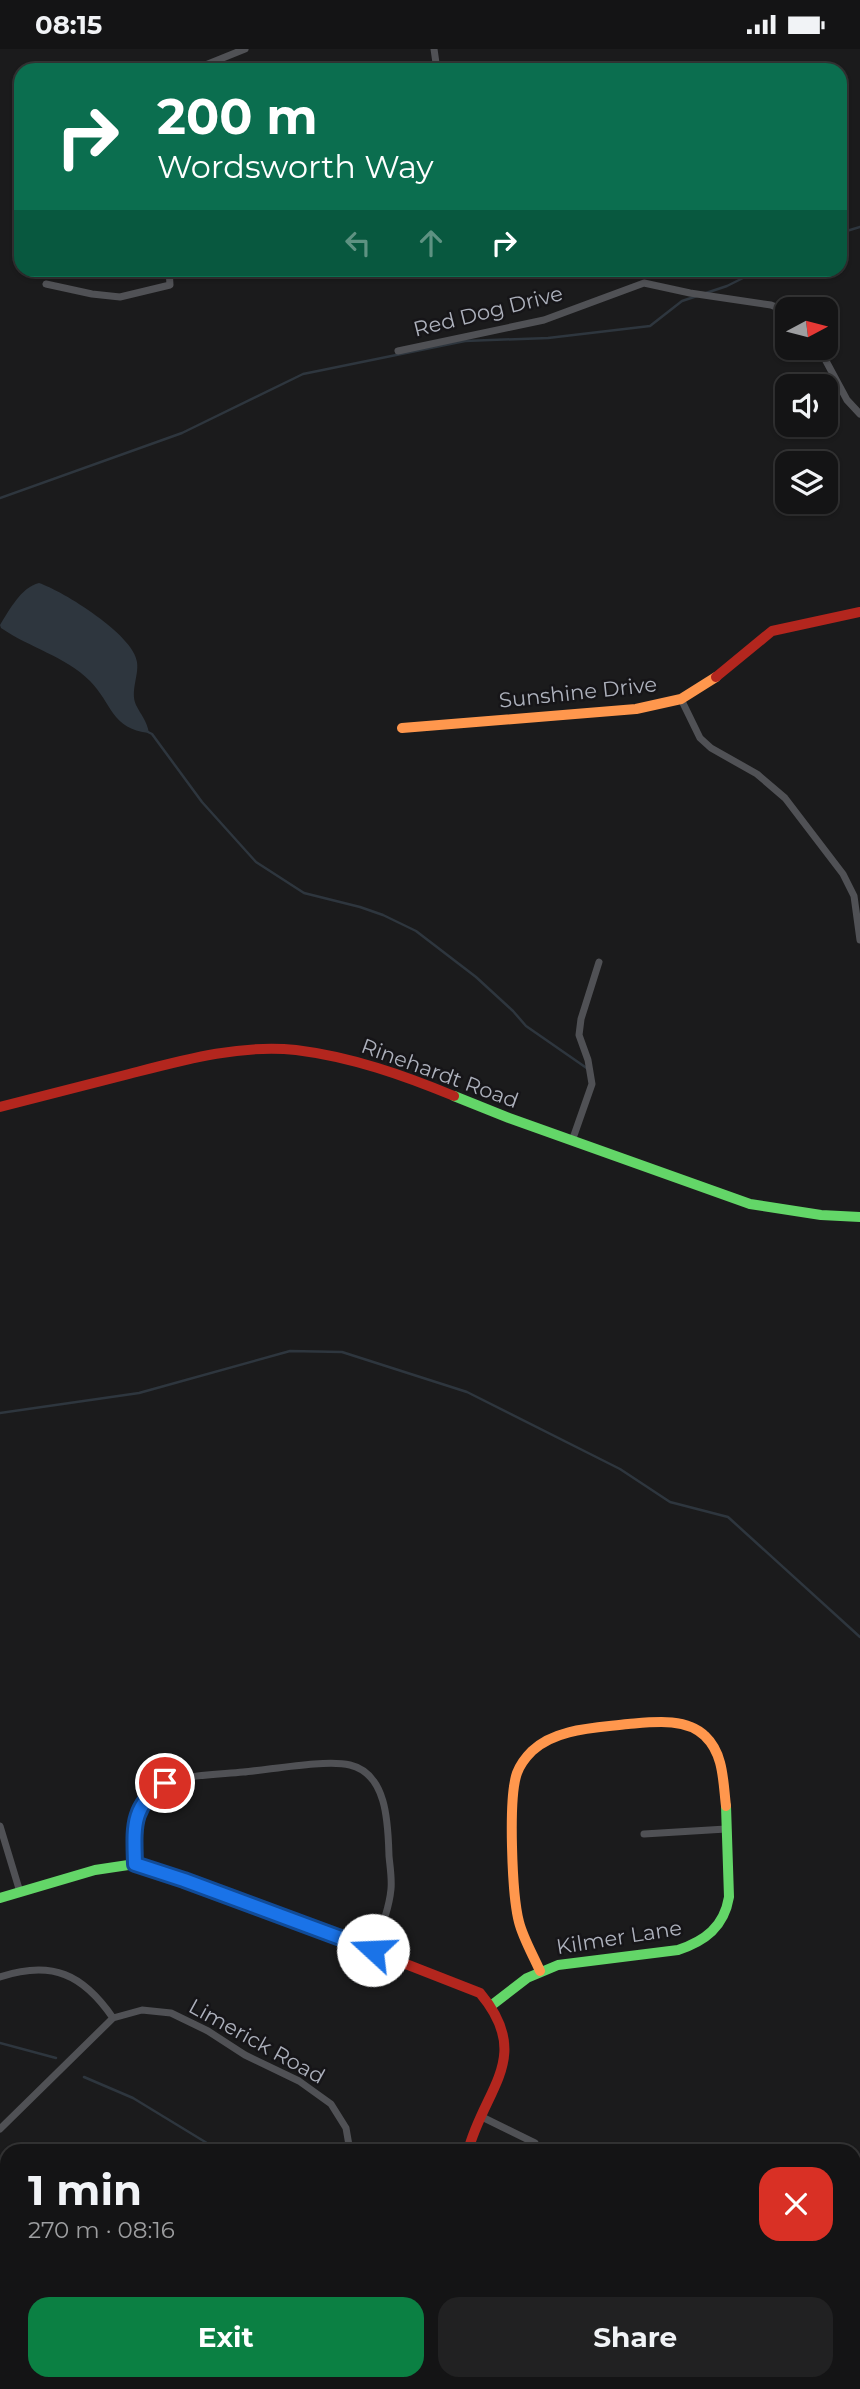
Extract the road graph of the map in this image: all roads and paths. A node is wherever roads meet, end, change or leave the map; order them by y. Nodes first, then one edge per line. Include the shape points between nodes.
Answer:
1 (245, 49) edge
2 (210, 63) edge
3 (170, 277) edge
4 (46, 284) dead end
5 (775, 307) edge
6 (398, 351) dead end
7 (826, 361) edge
8 (860, 414) edge
9 (860, 612) edge
10 (681, 699) junction
11 (402, 728) dead end
12 (860, 940) edge
13 (599, 962) dead end
14 (0, 1107) edge
15 (572, 1141) junction
16 (860, 1217) edge
17 (0, 1826) edge
18 (726, 1829) junction
19 (644, 1834) dead end
20 (135, 1864) junction
21 (20, 1892) junction
22 (0, 1898) edge
23 (373, 1950) junction
24 (540, 1971) junction
25 (0, 1977) edge
26 (492, 2005) junction
27 (114, 2018) junction
28 (482, 2117) junction
29 (0, 2129) edge
30 (535, 2143) dead end
31 (349, 2144) edge
32 (470, 2144) edge

1 - 2 street
3 - 4 street via 170,285 120,297
5 - 6 street, Red Dog Drive via 644,283 544,320
7 - 8 street
9 - 10 street, Sunshine Drive via 772,632 720,675
10 - 11 street, Sunshine Drive via 636,709
10 - 12 street via 700,738 785,798 843,874 854,896
13 - 15 street via 579,1035 592,1084
14 - 15 street, Rinehardt Road via 192,1058 244,1050 294,1051 342,1058 405,1076
15 - 16 street, Rinehardt Road via 750,1204
17 - 21 street
18 - 19 street
18 - 24 street, Kilmer Lane via 730,1889 727,1907 709,1936 673,1951 586,1960
18 - 24 street, Kilmer Lane via 718,1753 709,1739 690,1726 670,1721 566,1733 534,1748 514,1779 511,1800 519,1923
20 - 21 street via 94,1870
20 - 23 street
20 - 23 street via 139,1809 165,1783 282,1768 349,1765 373,1779 387,1817 391,1889
21 - 22 street
23 - 26 street via 480,1993
24 - 26 street, Kilmer Lane
25 - 27 street via 50,1969 83,1983
26 - 28 street via 500,2021 505,2056
27 - 29 street
27 - 31 street, Limerick Road via 142,2010 171,2013 208,2031 331,2104 346,2128
28 - 30 street
28 - 32 street

